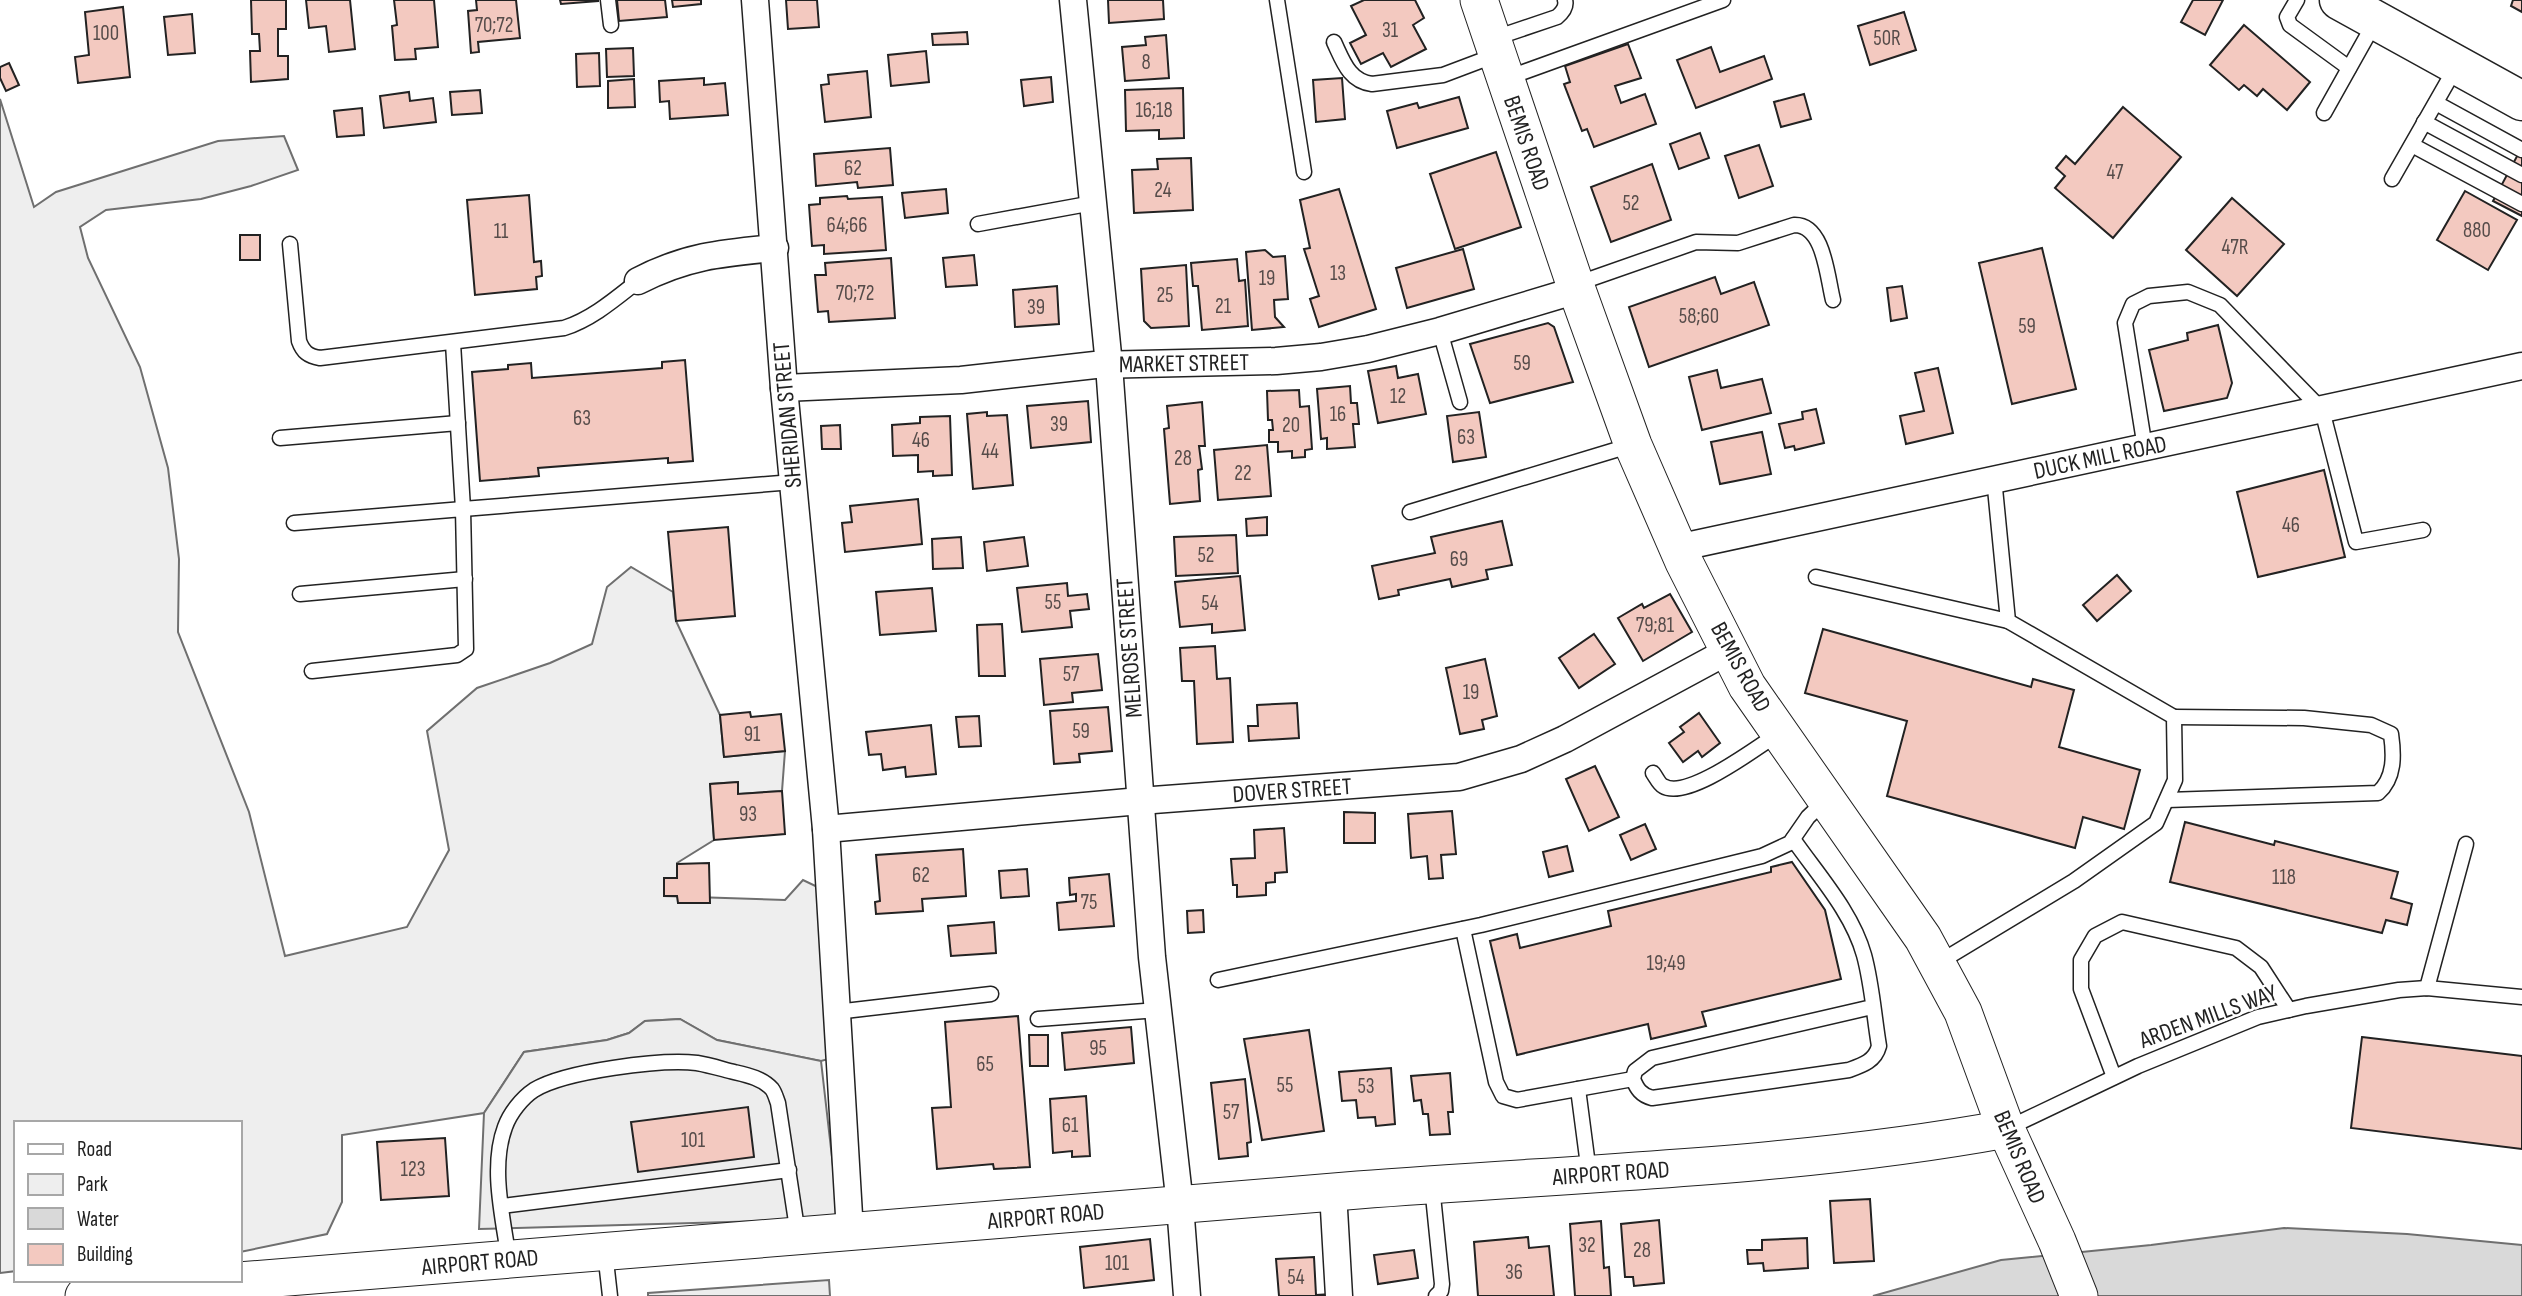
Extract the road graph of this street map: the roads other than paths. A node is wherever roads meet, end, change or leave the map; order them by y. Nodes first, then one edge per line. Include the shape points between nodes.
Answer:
1 (608, 0) edge
2 (755, 0) edge
3 (1073, 0) edge
4 (1277, 0) edge
5 (1479, 0) edge
6 (1566, 0) edge
7 (1723, 0) edge
8 (2297, 0) edge
9 (2339, 0) edge
10 (2376, 21) junction
11 (611, 25) dead end
12 (1334, 42) dead end
13 (1497, 58) junction
14 (2457, 66) junction
15 (2349, 68) junction
16 (2522, 101) edge
17 (2436, 103) junction
18 (2324, 113) dead end
19 (2424, 122) junction
20 (2412, 145) junction
21 (2522, 150) edge
22 (1304, 172) dead end
23 (2522, 175) edge
24 (2392, 180) dead end
25 (1093, 203) junction
26 (2522, 204) edge
27 (978, 224) dead end
28 (290, 244) dead end
29 (775, 248) junction
30 (638, 281) joint
31 (1576, 287) junction
32 (1833, 300) dead end
33 (1440, 331) junction
34 (453, 342) junction
35 (1109, 365) junction
36 (2522, 366) edge
37 (784, 388) junction
38 (1460, 402) dead end
39 (2322, 410) junction
40 (458, 423) junction
41 (280, 438) dead end
42 (1633, 445) junction
43 (2145, 448) junction
44 (1994, 478) junction
45 (793, 482) junction
46 (463, 509) junction
47 (1410, 512) dead end
48 (294, 523) dead end
49 (2423, 530) dead end
50 (1677, 548) junction
51 (1816, 577) dead end
52 (465, 579) junction
53 (299, 594) dead end
54 (2008, 621) junction
55 (1730, 650) junction
56 (312, 671) dead end
57 (2175, 718) junction
58 (1779, 733) junction
59 (1653, 773) dead end
60 (1826, 800) junction
61 (2166, 800) junction
62 (1140, 801) junction
63 (826, 829) junction
64 (1793, 839) junction
65 (2466, 844) dead end
66 (1463, 929) junction
67 (1937, 964) junction
68 (1218, 980) dead end
69 (2427, 988) junction
70 (991, 994) dead end
71 (2522, 997) edge
72 (1872, 1007) junction
73 (1158, 1010) junction
74 (2289, 1010) junction
75 (836, 1012) junction
76 (1038, 1019) dead end
77 (2114, 1077) junction
78 (1633, 1079) junction
79 (1578, 1089) junction
80 (2006, 1129) junction
81 (789, 1170) junction
82 (1589, 1174) junction
83 (1432, 1184) junction
84 (1333, 1192) junction
85 (1180, 1205) junction
86 (502, 1206) junction
87 (850, 1232) junction
88 (799, 1236) junction
89 (605, 1252) junction
90 (509, 1260) junction
91 (200, 1290) edge
92 (84, 1296) edge
93 (92, 1296) edge
94 (610, 1296) edge
95 (1186, 1296) edge
96 (1339, 1296) edge
97 (1436, 1296) edge
98 (2079, 1296) edge

1 - 11 lane
2 - 29 street, SHERIDAN STREET
3 - 25 street, MELROSE STREET
4 - 22 lane
5 - 13 main road, BEMIS ROAD
6 - 13 lane via 1563,13
7 - 13 lane
8 - 15 lane via 2287,17 2290,25
9 - 10 highway
10 - 14 highway
10 - 15 lane
12 - 13 lane via 1352,76 1372,84 1443,75
13 - 31 main road, BEMIS ROAD
14 - 16 highway
14 - 17 lane
15 - 18 lane
17 - 19 lane
17 - 21 lane
19 - 20 lane
19 - 23 lane
20 - 24 lane
20 - 26 lane
25 - 27 lane
25 - 35 street, MELROSE STREET
28 - 34 lane via 299,341 310,357
29 - 30 street via 695,258
29 - 37 street, SHERIDAN STREET
30 - 34 lane via 579,323 552,331
31 - 32 lane via 1696,242 1738,243 1802,225 1818,239
31 - 33 street, MARKET STREET
31 - 42 main road, BEMIS ROAD
33 - 35 street, MARKET STREET via 1321,357
33 - 38 lane
34 - 40 lane
35 - 37 street, MARKET STREET via 961,380
35 - 62 street, MELROSE STREET
36 - 39 street, DUCK MILL ROAD
37 - 45 street, SHERIDAN STREET
39 - 43 street, DUCK MILL ROAD
39 - 43 lane via 2220,305 2188,292 2149,296 2133,304 2125,323
39 - 49 lane via 2356,542
40 - 41 lane
40 - 46 lane
42 - 47 lane
42 - 50 main road, BEMIS ROAD
43 - 44 street, DUCK MILL ROAD
44 - 50 street, DUCK MILL ROAD
44 - 54 lane
45 - 46 lane
45 - 63 street, SHERIDAN STREET
46 - 48 lane
46 - 52 lane
50 - 55 main road, BEMIS ROAD
51 - 54 lane
52 - 53 lane
52 - 56 lane via 467,643 463,652
54 - 57 lane
55 - 58 main road, BEMIS ROAD via 1747,686
55 - 62 street, DOVER STREET via 1565,739 1486,771 1460,777
57 - 61 lane via 2175,780
57 - 61 lane via 2304,718 2371,724 2392,734 2394,754 2388,784 2378,793
58 - 59 lane via 1709,778 1675,790 1664,787
58 - 60 main road, BEMIS ROAD
60 - 64 lane
60 - 67 main road, BEMIS ROAD
61 - 67 lane via 2156,823 2074,881
62 - 63 street, DOVER STREET
62 - 73 street, MELROSE STREET
63 - 75 street, SHERIDAN STREET
64 - 66 lane via 1762,856
64 - 72 lane via 1858,939
65 - 69 lane
66 - 68 lane
66 - 79 lane via 1499,1092 1517,1100
67 - 80 main road, BEMIS ROAD via 1963,1012
69 - 71 lane, ARDEN MILLS WAY
69 - 74 lane, ARDEN MILLS WAY
70 - 75 lane
72 - 78 lane via 1652,1058 1635,1071
72 - 78 lane via 1877,1054 1849,1070 1652,1098 1640,1092
73 - 76 lane
73 - 85 street, MELROSE STREET
74 - 77 lane, ARDEN MILLS WAY via 2205,1037
74 - 77 lane via 2261,967 2236,948 2122,922 2095,936 2081,960 2081,989
75 - 87 street, SHERIDAN STREET
77 - 80 lane, ARDEN MILLS WAY
78 - 79 lane
79 - 82 lane
80 - 82 main road, AIRPORT ROAD via 1914,1145
80 - 98 main road, BEMIS ROAD
81 - 86 lane
81 - 86 lane via 778,1103 765,1083 697,1063 634,1065 560,1079 535,1089 519,1102 501,1144
81 - 88 lane
82 - 83 main road, AIRPORT ROAD
83 - 84 main road, AIRPORT ROAD
83 - 97 lane via 1443,1284
84 - 85 main road, AIRPORT ROAD
84 - 96 street
85 - 87 main road, AIRPORT ROAD
85 - 95 street, MELROSE STREET
86 - 90 lane
87 - 88 main road, AIRPORT ROAD
88 - 89 main road, AIRPORT ROAD
89 - 90 main road, AIRPORT ROAD
89 - 94 lane
90 - 91 main road, AIRPORT ROAD
91 - 93 main road, AIRPORT ROAD
92 - 93 main road, AIRPORT ROAD

